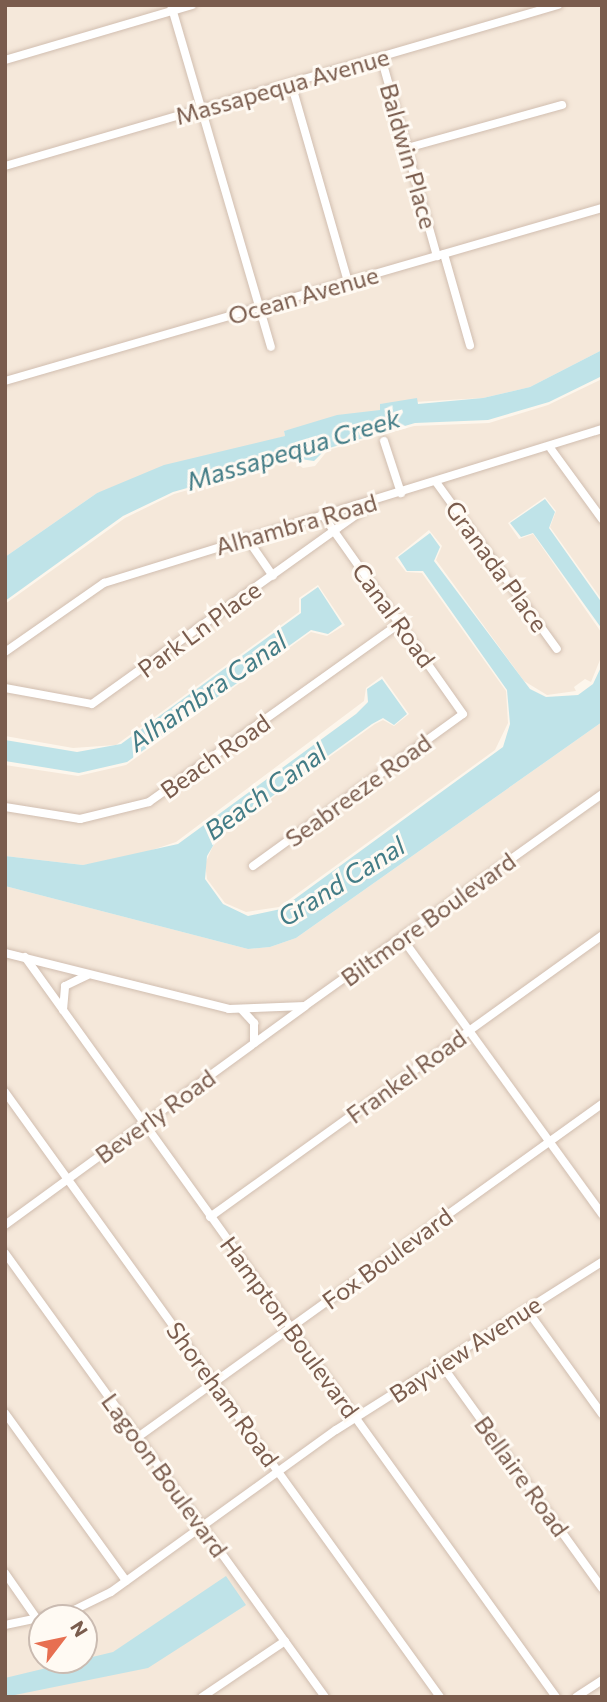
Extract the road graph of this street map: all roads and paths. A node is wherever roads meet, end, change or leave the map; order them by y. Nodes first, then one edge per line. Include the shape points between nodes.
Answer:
1 (192, 5) edge
2 (558, 5) edge
3 (172, 8) edge
4 (382, 57) junction
5 (5, 60) edge
6 (291, 83) junction
7 (562, 104) dead end
8 (201, 109) junction
9 (407, 148) junction
10 (5, 166) edge
11 (602, 208) edge
12 (441, 255) junction
13 (348, 282) junction
14 (259, 307) junction
15 (470, 345) dead end
16 (271, 347) dead end
17 (5, 382) edge
18 (602, 429) edge
19 (384, 441) dead end
20 (551, 449) junction
21 (436, 482) junction
22 (401, 493) junction
23 (376, 500) junction
24 (324, 517) junction
25 (602, 519) edge
26 (334, 531) junction
27 (246, 537) junction
28 (272, 576) junction
29 (400, 623) junction
30 (557, 649) dead end
31 (5, 652) edge
32 (5, 688) edge
33 (463, 714) joint
34 (602, 794) edge
35 (5, 807) edge
36 (253, 866) dead end
37 (602, 935) edge
38 (402, 937) junction
39 (5, 953) edge
40 (24, 957) junction
41 (89, 975) junction
42 (305, 1006) junction
43 (63, 1010) junction
44 (242, 1010) junction
45 (469, 1030) junction
46 (254, 1043) junction
47 (5, 1092) edge
48 (602, 1104) edge
49 (144, 1124) junction
50 (549, 1141) junction
51 (68, 1179) junction
52 (602, 1214) edge
53 (211, 1217) junction
54 (5, 1225) edge
55 (5, 1253) edge
56 (602, 1262) edge
57 (527, 1310) junction
58 (290, 1328) junction
59 (441, 1364) junction
60 (214, 1382) junction
61 (5, 1413) edge
62 (602, 1414) edge
63 (356, 1419) junction
64 (138, 1437) junction
65 (278, 1472) junction
66 (202, 1527) junction
67 (5, 1573) edge
68 (126, 1581) junction
69 (602, 1588) edge
70 (87, 1604) edge
71 (28, 1606) edge
72 (28, 1621) edge
73 (5, 1625) edge
74 (285, 1641) junction
75 (602, 1680) edge
76 (206, 1696) edge
77 (324, 1697) edge
78 (440, 1697) edge
79 (556, 1697) edge
80 (576, 1697) edge

1 - 3 street
2 - 4 street, Massapequa Avenue
3 - 5 street
3 - 8 street
4 - 6 street, Massapequa Avenue
4 - 9 street, Baldwin Place
6 - 8 street, Massapequa Avenue
6 - 13 street
7 - 9 street
8 - 10 street, Massapequa Avenue
8 - 14 street
9 - 12 street, Baldwin Place
11 - 12 street, Ocean Avenue
12 - 13 street, Ocean Avenue
12 - 15 street, Baldwin Place
13 - 14 street, Ocean Avenue
14 - 16 street
14 - 17 street, Ocean Avenue
18 - 20 street, Alhambra Road
19 - 22 street
20 - 21 street, Alhambra Road
20 - 25 street
21 - 22 street, Alhambra Road
21 - 30 street, Granada Place
22 - 23 street, Alhambra Road
23 - 24 street, Alhambra Road
23 - 26 street, Park Ln Place
24 - 26 street, Canal Road
24 - 27 street, Alhambra Road
26 - 28 street, Park Ln Place
26 - 29 street, Canal Road
27 - 28 street
27 - 31 street, Alhambra Road via 104,583
28 - 32 street, Park Ln Place via 92,704
29 - 33 street, Canal Road
29 - 35 street, Beach Road via 149,802 80,818
33 - 36 street, Seabreeze Road
34 - 38 street, Biltmore Boulevard
37 - 45 street, Frankel Road
38 - 42 street, Biltmore Boulevard
38 - 45 street
39 - 40 street
40 - 41 street
40 - 43 street, Hampton Boulevard
41 - 43 street via 65,986
41 - 44 street
42 - 44 street
42 - 46 street, Beverly Road
43 - 49 street, Hampton Boulevard
44 - 46 street via 254,1023
45 - 50 street
45 - 53 street, Frankel Road
46 - 49 street, Beverly Road
47 - 51 street, Shoreham Road
48 - 50 street, Fox Boulevard
49 - 51 street, Beverly Road
49 - 53 street, Hampton Boulevard
50 - 52 street
50 - 58 street, Fox Boulevard
51 - 54 street, Beverly Road
51 - 60 street, Shoreham Road
53 - 58 street, Hampton Boulevard
55 - 64 street, Lagoon Boulevard
56 - 57 street, Bayview Avenue
57 - 59 street, Bayview Avenue
57 - 62 street
58 - 60 street, Fox Boulevard
58 - 63 street, Hampton Boulevard
59 - 63 street, Bayview Avenue
59 - 69 street, Bellaire Road
60 - 64 street, Fox Boulevard
60 - 65 street, Shoreham Road
61 - 68 street
63 - 65 street, Bayview Avenue
63 - 79 street, Hampton Boulevard
64 - 66 street, Lagoon Boulevard
65 - 66 street, Bayview Avenue
65 - 78 street, Shoreham Road
66 - 68 street, Bayview Avenue
66 - 74 street, Lagoon Boulevard
67 - 71 street
68 - 70 street, Bayview Avenue
72 - 73 street, Bayview Avenue
74 - 76 street
74 - 77 street, Lagoon Boulevard
75 - 80 street

